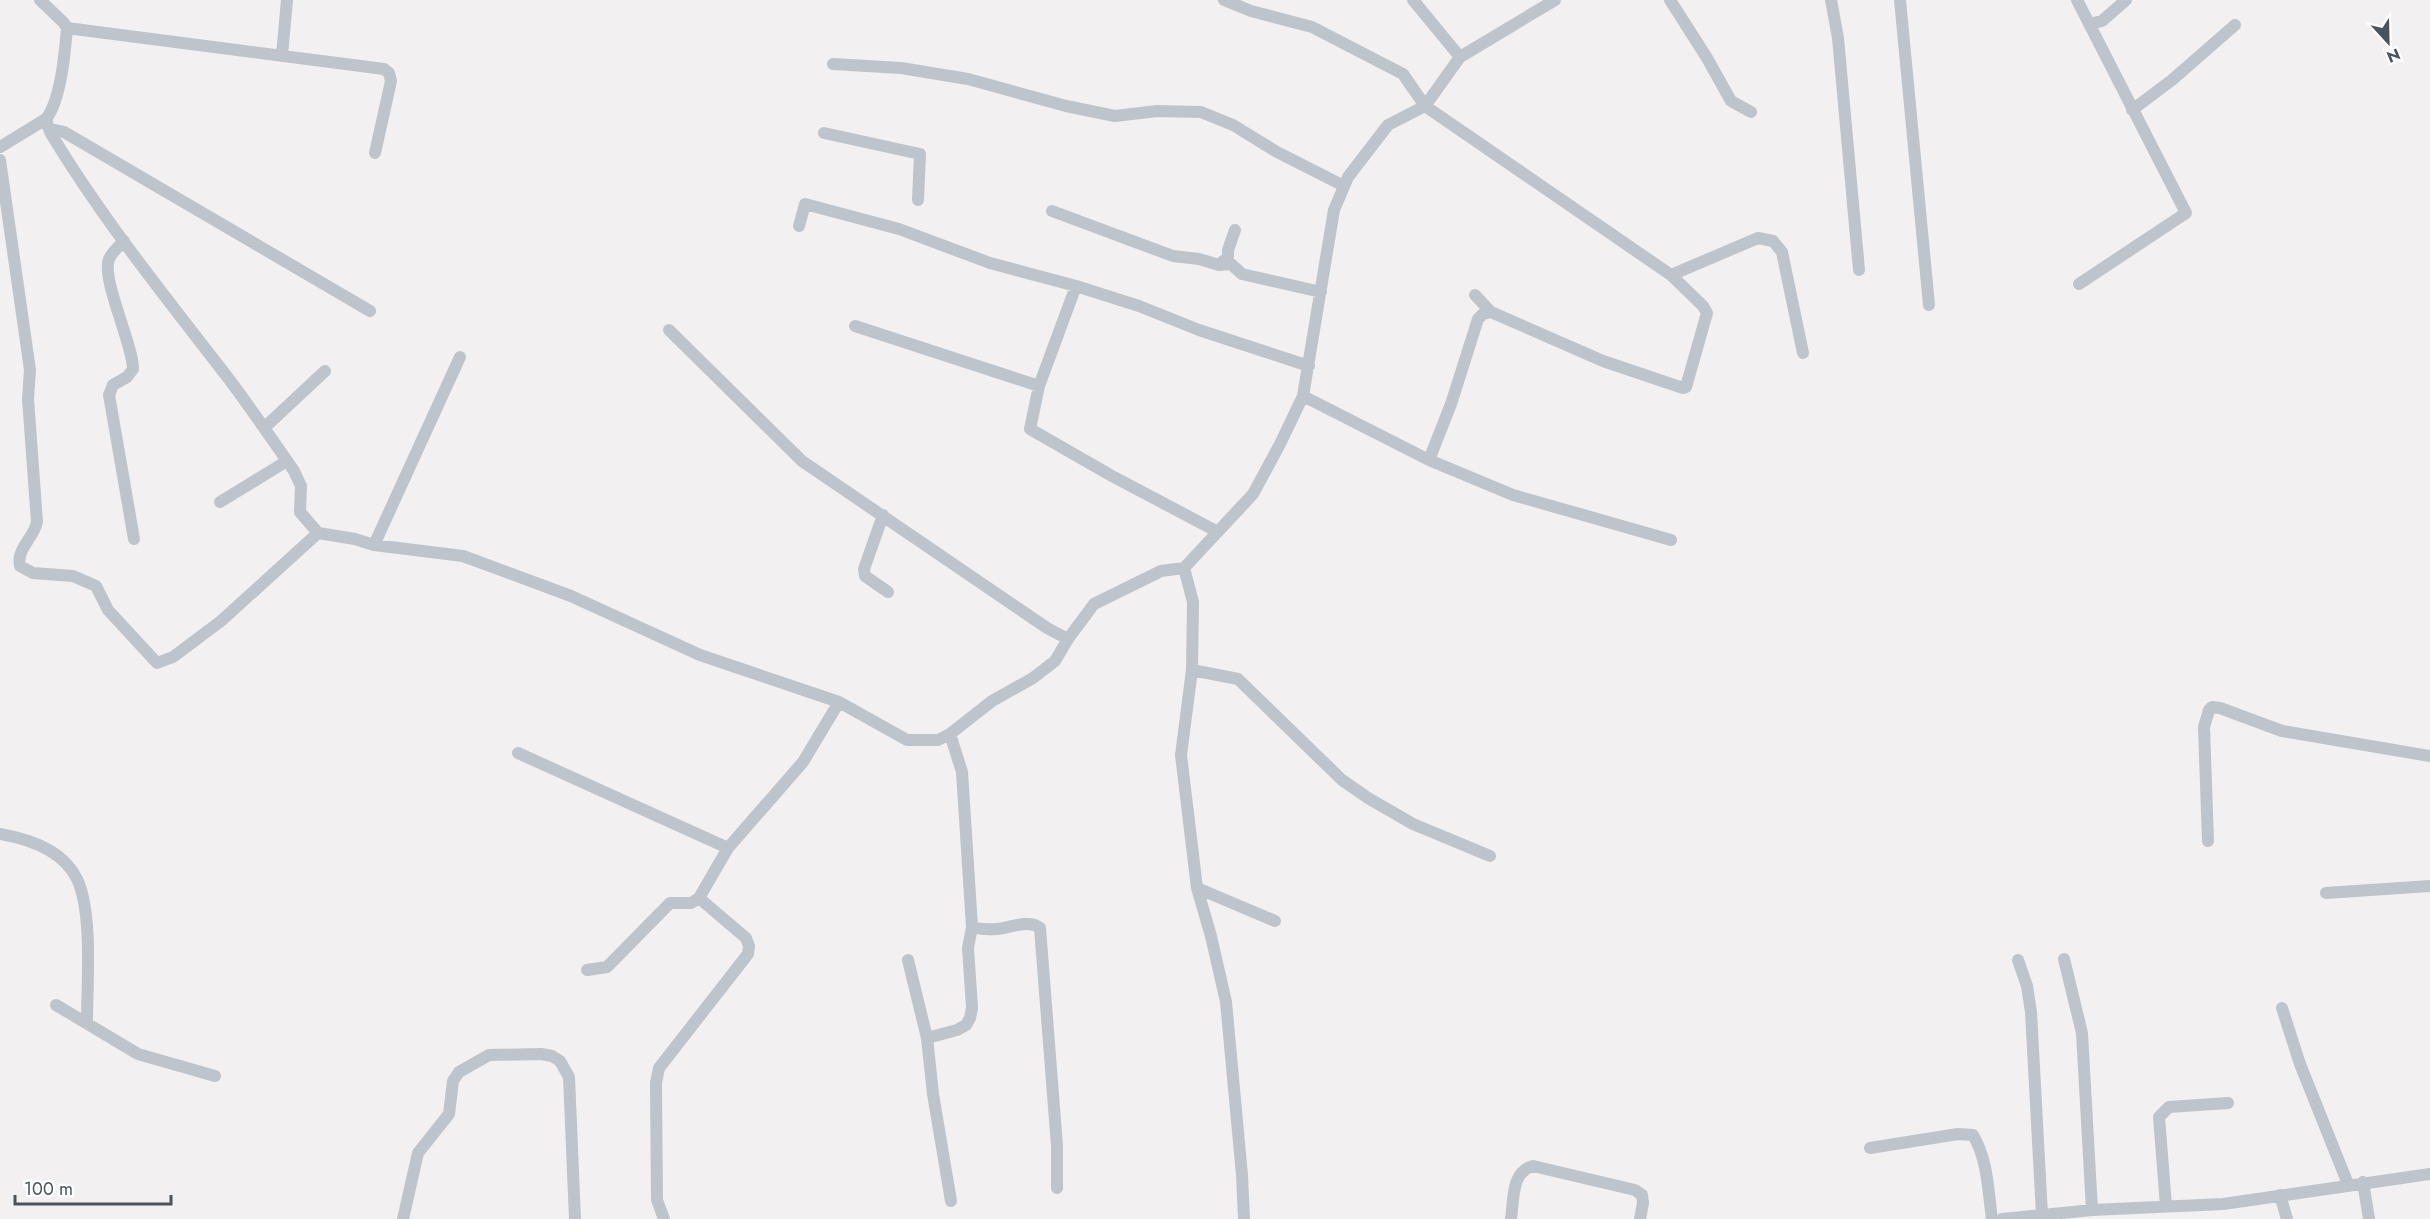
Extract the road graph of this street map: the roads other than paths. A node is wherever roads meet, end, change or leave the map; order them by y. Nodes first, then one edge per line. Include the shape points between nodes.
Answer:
1 (40, 0) edge
2 (287, 0) edge
3 (1224, 0) edge
4 (1413, 0) edge
5 (1555, 0) edge
6 (1670, 0) edge
7 (1831, 0) edge
8 (1900, 0) edge
9 (2077, 0) edge
10 (2126, 0) edge
11 (2089, 24) junction
12 (2235, 25) dead end
13 (67, 28) junction
14 (282, 55) junction
15 (1461, 57) junction
16 (833, 64) dead end
17 (1425, 106) junction
18 (2132, 110) junction
19 (1750, 112) dead end
20 (48, 125) junction
21 (824, 133) dead end
22 (0, 147) edge
23 (375, 153) dead end
24 (0, 160) edge
25 (1344, 186) junction
26 (918, 200) dead end
27 (1052, 211) dead end
28 (799, 226) dead end
29 (1235, 230) dead end
30 (124, 241) junction
31 (1219, 265) junction
32 (1859, 270) dead end
33 (1671, 275) junction
34 (2079, 284) dead end
35 (1076, 285) junction
36 (1321, 292) junction
37 (1476, 295) dead end
38 (1929, 305) dead end
39 (370, 311) dead end
40 (1491, 312) junction
41 (855, 326) dead end
42 (669, 330) dead end
43 (1803, 353) dead end
44 (460, 357) dead end
45 (1309, 366) junction
46 (325, 371) dead end
47 (1039, 386) junction
48 (1303, 396) junction
49 (264, 429) junction
50 (1429, 460) junction
51 (287, 461) junction
52 (220, 502) dead end
53 (883, 515) junction
54 (1218, 532) junction
55 (318, 533) junction
56 (134, 539) dead end
57 (1671, 540) dead end
58 (374, 545) junction
59 (1184, 568) junction
60 (888, 592) dead end
61 (1068, 639) junction
62 (1192, 670) junction
63 (839, 702) junction
64 (950, 734) junction
65 (518, 753) dead end
66 (2430, 756) edge
67 (0, 834) edge
68 (2208, 841) dead end
69 (728, 848) junction
70 (1490, 856) dead end
71 (2430, 886) edge
72 (1197, 888) junction
73 (2326, 893) dead end
74 (699, 898) junction
75 (1275, 921) dead end
76 (972, 927) junction
77 (2064, 959) dead end
78 (908, 960) dead end
79 (2018, 960) dead end
80 (587, 970) dead end
81 (56, 1005) dead end
82 (2282, 1008) dead end
83 (87, 1022) junction
84 (927, 1038) junction
85 (215, 1076) dead end
86 (2228, 1102) dead end
87 (1870, 1148) dead end
88 (2430, 1174) edge
89 (2363, 1182) junction
90 (2348, 1184) junction
91 (1057, 1188) dead end
92 (2280, 1195) junction
93 (951, 1201) dead end
94 (2166, 1206) junction
95 (2092, 1210) junction
96 (2042, 1215) junction
97 (404, 1219) edge
98 (575, 1219) edge
99 (664, 1219) edge
100 (1244, 1219) edge
101 (1511, 1219) edge
102 (1640, 1219) edge
103 (1992, 1219) edge
104 (2002, 1219) edge
105 (2287, 1219) edge
106 (2369, 1219) edge

1 - 13 street
2 - 14 street
3 - 17 street via 1312,27 1403,74
4 - 15 street
5 - 15 street
6 - 19 street via 1731,101
7 - 32 street via 1838,38
8 - 38 street
9 - 11 street
10 - 11 street via 2102,21
11 - 18 street
12 - 18 street
13 - 14 street
13 - 20 street
14 - 23 street via 378,68 388,73 391,81
15 - 17 street
16 - 25 street via 901,68 968,79 1115,116 1201,111
17 - 25 street via 1388,125
17 - 33 street
18 - 34 street via 2187,213
20 - 22 street
20 - 30 street
20 - 39 street
21 - 26 street via 920,154
24 - 55 street via 30,370 28,399 37,522 20,554 20,566 33,573 73,576 96,586 108,610 157,663 173,657 221,621
25 - 36 street via 1334,210
27 - 31 street via 1173,256
28 - 35 street via 804,204 899,229 990,263
29 - 31 street via 1228,257
30 - 49 street
30 - 56 street via 110,257 108,266 133,369 128,377 113,385 109,395
31 - 36 street via 1231,264 1242,274
33 - 40 street via 1707,313 1683,388 1603,361
33 - 43 street via 1758,238 1773,241 1782,252
35 - 45 street
35 - 47 street
36 - 45 street
37 - 40 street
40 - 50 street via 1478,319
41 - 47 street
42 - 53 street via 802,461
44 - 58 street
45 - 48 street
46 - 49 street
47 - 54 street via 1030,429
48 - 50 street
48 - 54 street via 1253,494
49 - 51 street
50 - 57 street via 1513,495
51 - 52 street
51 - 55 street via 301,486 300,512
53 - 60 street via 864,568 865,576
53 - 61 street
54 - 59 street
55 - 58 street
58 - 63 street via 463,556 571,596 700,655
59 - 61 street via 1161,571 1094,604
59 - 62 street via 1193,602
61 - 64 street via 1055,661 992,701
62 - 70 street via 1238,679 1359,792 1413,824
62 - 72 street via 1181,755
63 - 64 street via 907,740 938,740
63 - 69 street via 803,762
64 - 76 street via 962,772
65 - 69 street
66 - 68 street via 2282,731 2212,707 2204,727
67 - 83 street via 35,842 55,853 77,879 86,914
69 - 74 street
71 - 73 street
72 - 75 street
72 - 100 street via 1226,1002
74 - 80 street via 691,903 670,903 607,967
74 - 99 street via 746,938 749,946 748,954 659,1068 657,1200
76 - 84 street via 968,948 970,1018 966,1026
76 - 91 street via 995,930 1028,924 1040,928
77 - 95 street via 2082,1033
78 - 84 street
79 - 96 street via 2031,1012
81 - 83 street
82 - 90 street
83 - 85 street via 138,1054
84 - 93 street
86 - 94 street via 2169,1107 2159,1117
87 - 103 street via 1973,1135 1985,1164
88 - 89 street
89 - 90 street
89 - 106 street
90 - 92 street
92 - 94 street via 2223,1204
92 - 105 street
94 - 95 street
95 - 96 street
96 - 104 street
97 - 98 street via 418,1153 449,1114 453,1080 459,1072 489,1055 541,1054 560,1061 569,1077
101 - 102 street via 1517,1177 1533,1166 1635,1190 1643,1203

